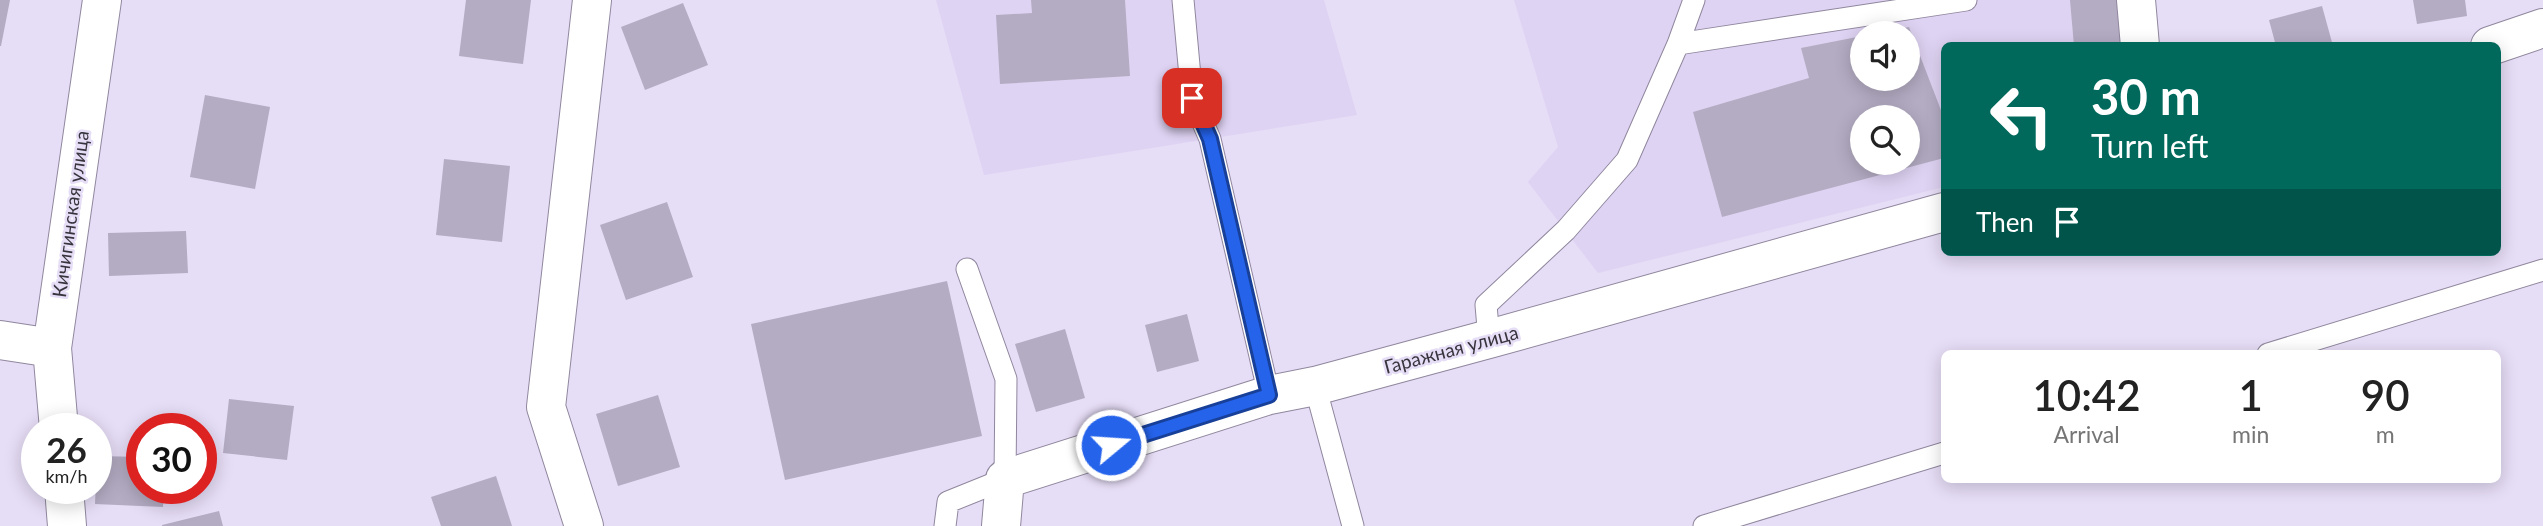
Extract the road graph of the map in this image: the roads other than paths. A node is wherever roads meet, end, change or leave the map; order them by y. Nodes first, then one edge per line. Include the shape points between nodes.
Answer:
1 (102, 0) edge
2 (592, 0) edge
3 (1183, 0) edge
4 (1694, 0) edge
5 (1966, 0) edge
6 (2136, 0) edge
7 (2543, 29) edge
8 (2140, 42) edge
9 (2501, 42) edge
10 (1678, 44) junction
11 (1941, 213) edge
12 (967, 269) dead end
13 (2543, 270) edge
14 (1489, 339) junction
15 (0, 340) edge
16 (52, 348) junction
17 (2282, 350) edge
18 (1315, 386) junction
19 (1269, 395) junction
20 (58, 413) edge
21 (1941, 454) edge
22 (1005, 478) junction
23 (66, 504) edge
24 (68, 526) edge
25 (584, 526) edge
26 (945, 526) edge
27 (1001, 526) edge
28 (1353, 526) edge
29 (1704, 526) edge

1 - 16 street, Кичигинская улица
2 - 25 street via 546,407
3 - 19 lane via 1192,98 1210,139
4 - 10 lane
5 - 10 lane
6 - 8 street
7 - 9 street
10 - 14 lane via 1626,160 1566,230 1486,305
11 - 14 street, Гаражная улица
12 - 22 lane via 1006,379
13 - 17 lane
14 - 18 street, Гаражная улица
15 - 16 street
16 - 20 street, Кичигинская улица
18 - 19 street, Гаражная улица
18 - 28 lane
19 - 22 street, Гаражная улица
21 - 29 lane
22 - 26 lane via 948,502
22 - 27 street
23 - 24 street

